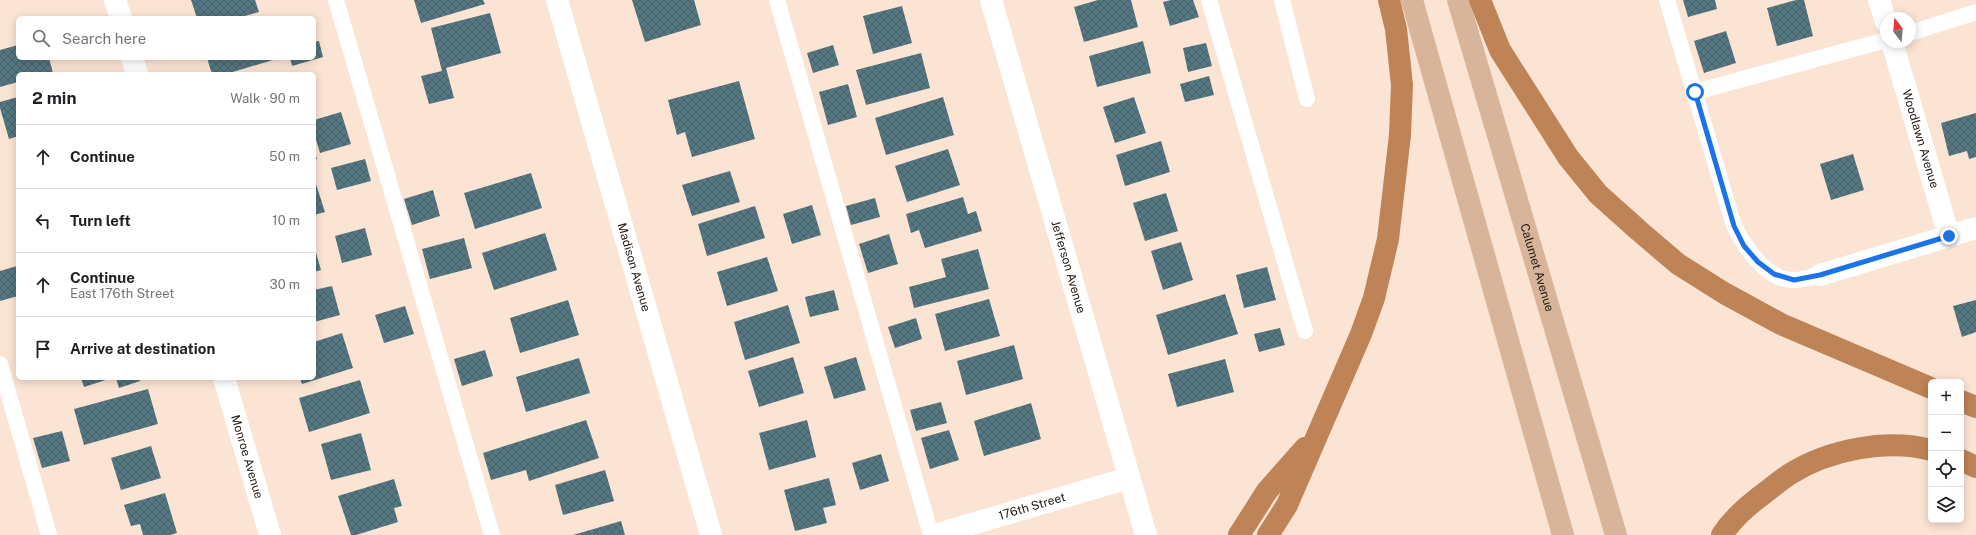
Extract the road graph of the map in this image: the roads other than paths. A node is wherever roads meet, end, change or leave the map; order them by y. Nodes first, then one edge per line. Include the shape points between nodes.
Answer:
1 (115, 0) edge
2 (336, 0) edge
3 (557, 0) edge
4 (776, 0) edge
5 (991, 0) edge
6 (1208, 0) edge
7 (1282, 0) edge
8 (1390, 0) edge
9 (1412, 0) edge
10 (1458, 0) edge
11 (1480, 0) edge
12 (1667, 0) edge
13 (1879, 0) edge
14 (1883, 12) edge
15 (1976, 12) edge
16 (120, 16) edge
17 (1916, 31) edge
18 (1880, 42) edge
19 (1894, 48) edge
20 (133, 60) edge
21 (136, 72) edge
22 (1695, 92) junction
23 (1307, 99) dead end
24 (1976, 228) edge
25 (1949, 236) junction
26 (1820, 275) joint
27 (1304, 331) dead end
28 (0, 364) edge
29 (225, 380) edge
30 (1928, 387) edge
31 (1964, 402) edge
32 (1976, 407) edge
33 (1317, 435) junction
34 (1928, 450) edge
35 (1964, 461) edge
36 (1976, 467) edge
37 (1129, 478) junction
38 (50, 535) edge
39 (270, 535) edge
40 (492, 535) edge
41 (712, 535) edge
42 (932, 535) edge
43 (1146, 535) edge
44 (1239, 535) edge
45 (1268, 535) edge
46 (1563, 535) edge
47 (1616, 535) edge
48 (1722, 535) edge

1 - 16 street
2 - 40 lane
3 - 41 street, Madison Avenue
4 - 42 lane
5 - 37 street, Jefferson Avenue
6 - 27 lane
7 - 23 lane
8 - 33 highway via 1402,85 1400,135 1388,239 1374,298 1340,385
9 - 46 main road
10 - 47 main road, Calumet Avenue
11 - 30 highway via 1500,50 1568,157 1598,194 1637,229 1678,264 1775,321
12 - 22 lane
13 - 14 street
15 - 17 lane
18 - 22 lane
19 - 25 street, Woodlawn Avenue
20 - 21 street
22 - 26 lane via 1734,226 1744,246 1758,262 1774,274 1794,280
24 - 25 street
25 - 26 street
28 - 38 lane
29 - 39 street, Monroe Avenue
31 - 32 highway
33 - 44 highway via 1266,491
33 - 45 highway via 1287,505
34 - 48 highway via 1879,445 1847,451 1817,462 1791,474 1771,488 1746,508
35 - 36 highway
37 - 42 street, 176th Street
37 - 43 street, Jefferson Avenue

